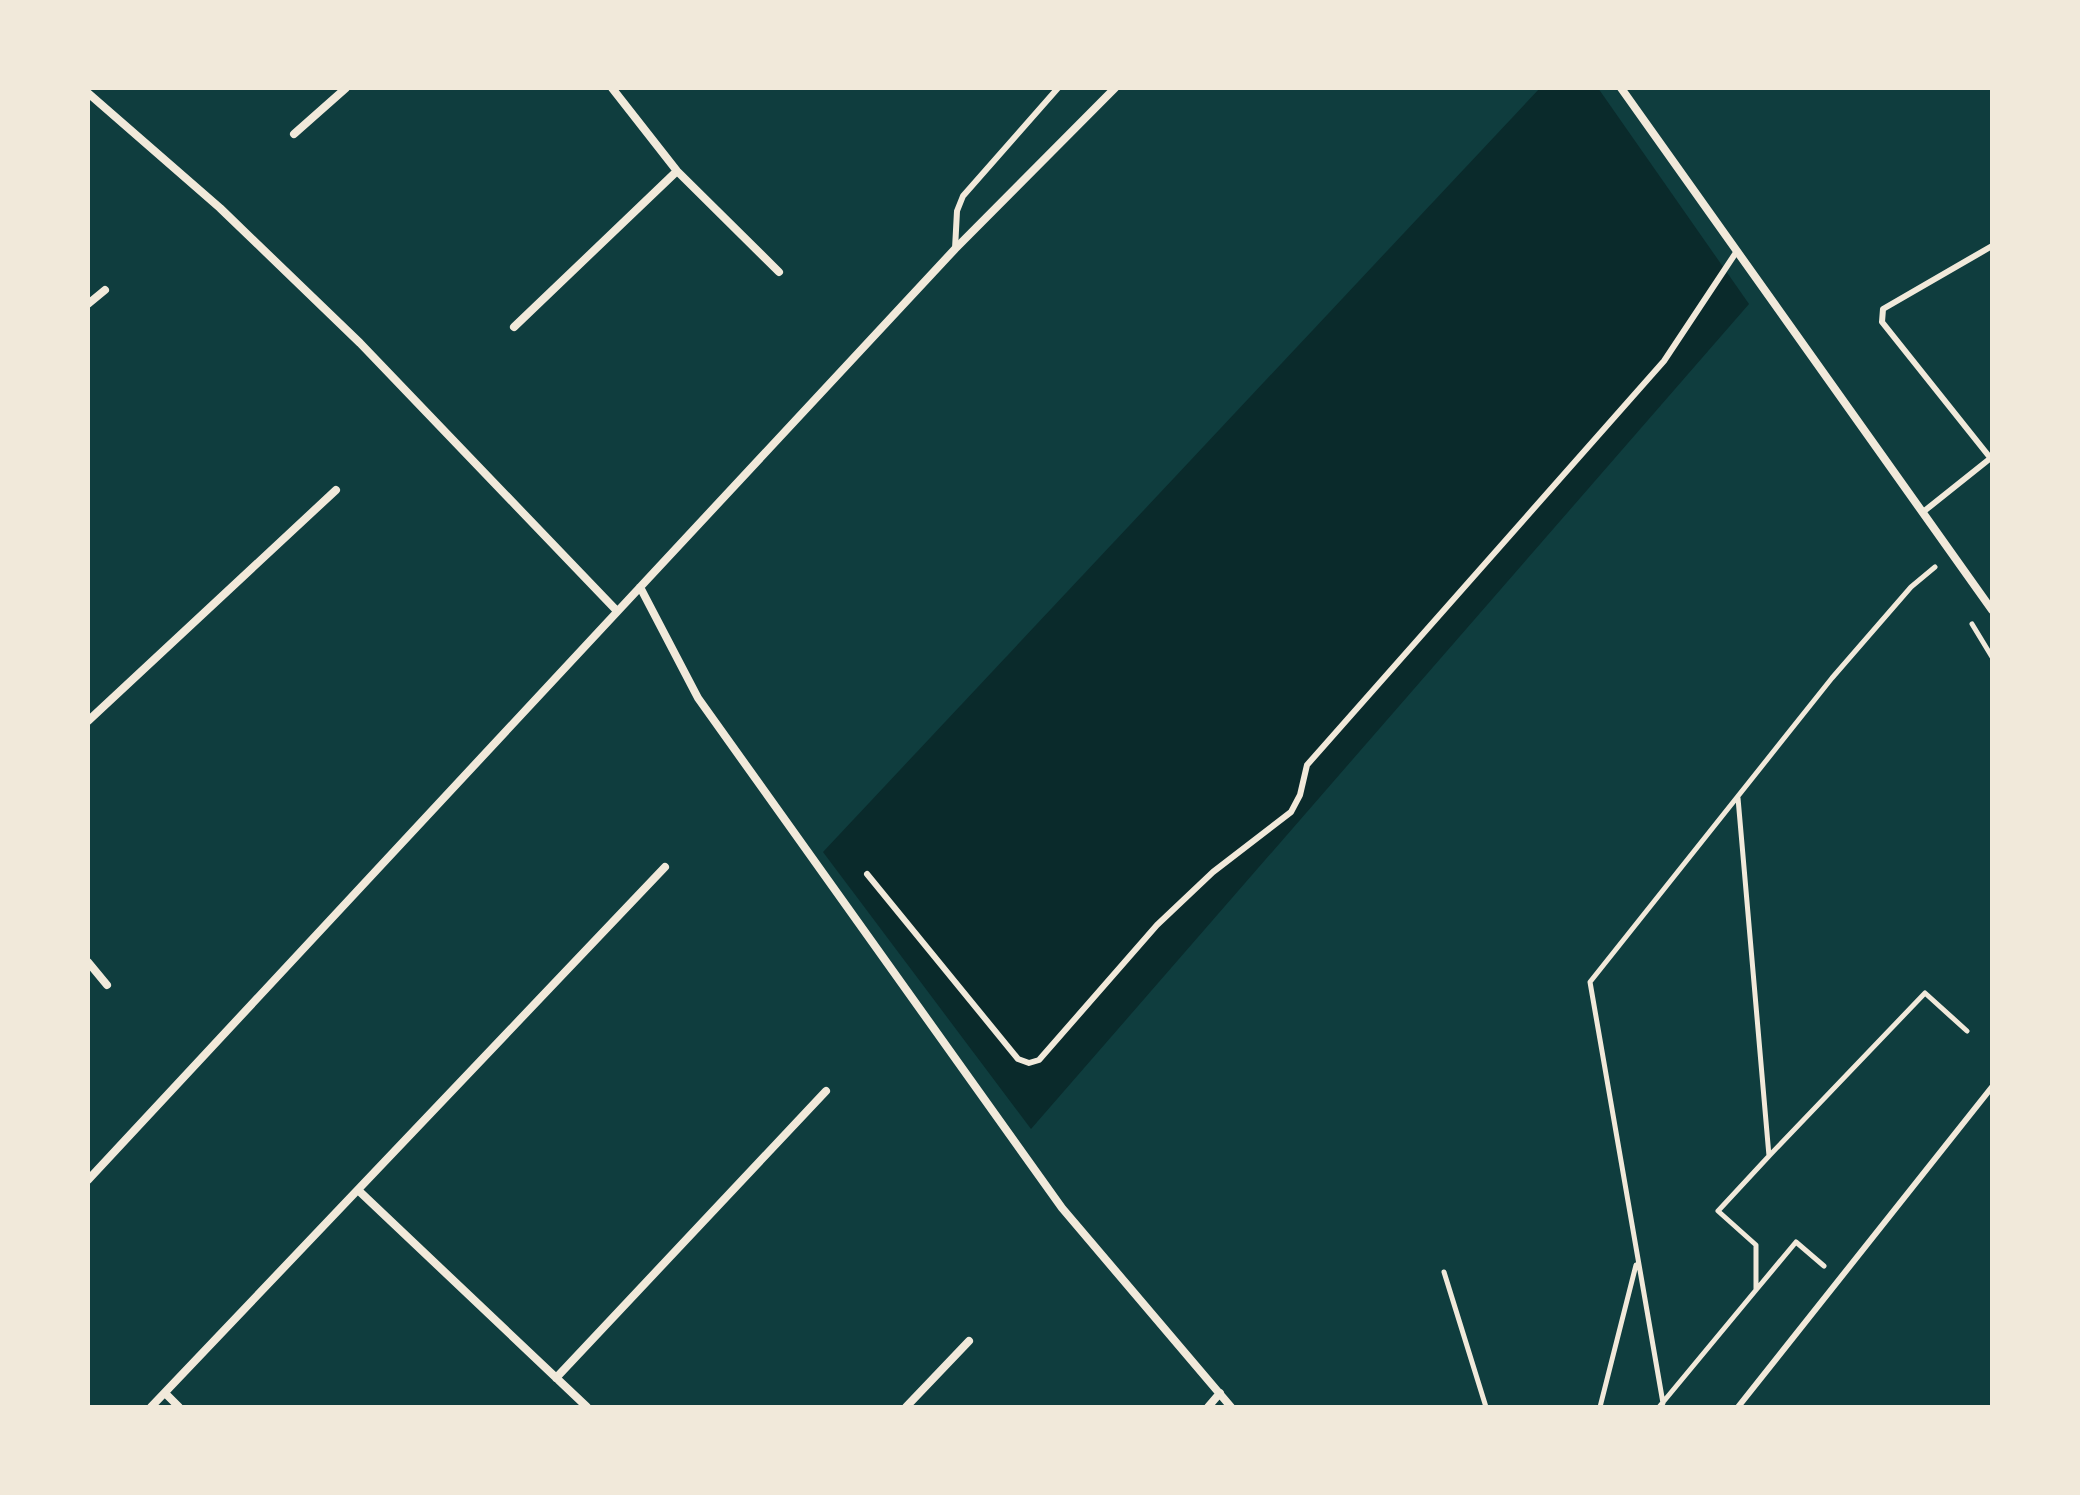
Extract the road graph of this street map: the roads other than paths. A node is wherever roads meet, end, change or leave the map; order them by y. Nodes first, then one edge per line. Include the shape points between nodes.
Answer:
1 (346, 88) edge
2 (612, 88) edge
3 (1058, 88) edge
4 (1115, 88) edge
5 (1621, 88) edge
6 (88, 93) edge
7 (294, 134) dead end
8 (677, 171) junction
9 (1992, 246) edge
10 (955, 249) junction
11 (1737, 251) junction
12 (779, 272) dead end
13 (105, 290) dead end
14 (88, 304) edge
15 (514, 327) dead end
16 (1991, 458) edge
17 (336, 490) dead end
18 (1923, 512) junction
19 (640, 587) junction
20 (1992, 610) edge
21 (617, 611) junction
22 (88, 721) edge
23 (665, 867) dead end
24 (867, 874) dead end
25 (88, 962) edge
26 (107, 985) dead end
27 (1992, 1087) edge
28 (826, 1091) dead end
29 (88, 1180) edge
30 (358, 1190) junction
31 (969, 1341) dead end
32 (556, 1378) junction
33 (165, 1393) junction
34 (1220, 1393) junction
35 (151, 1407) edge
36 (179, 1407) edge
37 (587, 1407) edge
38 (906, 1407) edge
39 (1208, 1407) edge
40 (1231, 1407) edge
41 (1738, 1407) edge

1 - 7 street
2 - 8 street
3 - 10 lane via 963,196
4 - 10 street
5 - 11 street
6 - 21 street via 220,208 360,343
8 - 12 street
8 - 15 street
9 - 16 lane via 1883,309 1882,322
10 - 19 street
11 - 18 street
11 - 24 lane via 1664,361 1307,765 1291,812 1213,872 1157,925 1039,1060 1018,1059
13 - 14 street
16 - 18 lane
17 - 22 street
18 - 20 street
19 - 21 street
19 - 34 street via 698,698 1062,1208
21 - 29 street
23 - 30 street
25 - 26 street
27 - 41 lane
28 - 32 street
30 - 32 street
30 - 33 street
31 - 38 street
32 - 37 street
33 - 35 street
33 - 36 street
34 - 39 street
34 - 40 street

